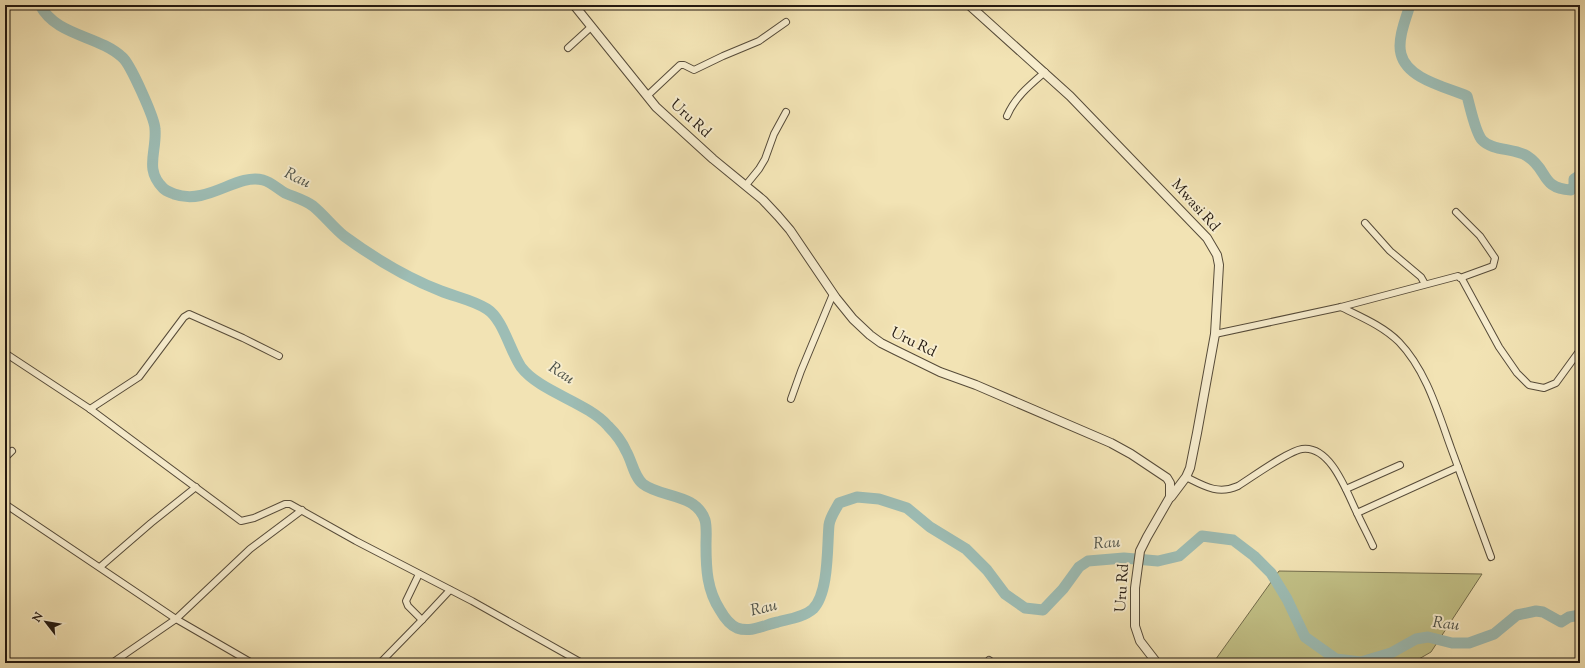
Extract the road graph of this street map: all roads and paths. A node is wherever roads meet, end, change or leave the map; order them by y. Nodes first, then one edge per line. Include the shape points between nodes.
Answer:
1 (574, 5) edge
2 (969, 5) edge
3 (786, 22) dead end
4 (591, 27) junction
5 (568, 48) dead end
6 (1045, 72) junction
7 (647, 96) junction
8 (786, 112) dead end
9 (1007, 116) dead end
10 (746, 185) junction
11 (1456, 212) dead end
12 (1365, 223) dead end
13 (1460, 278) junction
14 (1425, 284) junction
15 (833, 294) junction
16 (1341, 307) junction
17 (1215, 334) junction
18 (1580, 350) edge
19 (5, 353) edge
20 (279, 356) dead end
21 (791, 399) dead end
22 (90, 410) junction
23 (12, 451) dead end
24 (5, 458) edge
25 (1400, 465) dead end
26 (1458, 468) junction
27 (1186, 477) junction
28 (196, 487) junction
29 (1346, 489) junction
30 (1170, 497) junction
31 (5, 504) edge
32 (302, 510) junction
33 (1357, 513) junction
34 (1373, 546) dead end
35 (1491, 557) dead end
36 (100, 567) junction
37 (419, 574) junction
38 (450, 590) junction
39 (176, 619) junction
40 (422, 620) junction
41 (112, 663) edge
42 (252, 663) edge
43 (380, 663) edge
44 (580, 663) edge
45 (1157, 663) edge

1 - 4 street, Uru Rd
2 - 6 street, Mwasi Rd
3 - 7 street via 759,41 694,70 684,65 680,66
4 - 5 street
4 - 7 street, Uru Rd
6 - 9 street via 1017,98
6 - 17 street, Mwasi Rd via 1207,238 1219,266
7 - 10 street, Uru Rd via 672,123
8 - 10 street via 765,159
10 - 15 street, Uru Rd via 790,230
11 - 13 street via 1480,236 1495,258 1493,266
12 - 14 street via 1390,251 1421,277
13 - 14 street via 1454,276
13 - 18 street via 1499,347 1528,385 1544,388 1556,383
14 - 16 street
15 - 21 street
15 - 30 street, Uru Rd via 862,328 881,343 940,372 1111,443 1166,478 1171,489
16 - 17 street
16 - 26 street via 1383,329 1406,351 1425,383
17 - 27 street, Mwasi Rd via 1190,468
19 - 22 street
20 - 22 street via 189,314 184,317 139,377
22 - 28 street
23 - 24 street
25 - 29 street
26 - 33 street
26 - 35 street
27 - 29 street via 1204,486 1229,490 1290,453 1302,449 1313,450 1323,456
27 - 30 street, Mwasi Rd
28 - 32 street via 241,521 284,504
28 - 36 street
29 - 33 street
30 - 45 street, Uru Rd via 1147,537 1139,559 1135,588 1135,626 1140,642
31 - 36 street
32 - 37 street
32 - 39 street via 250,549
33 - 34 street
36 - 39 street
37 - 38 street
37 - 40 street via 406,601
38 - 40 street
38 - 44 street
39 - 41 street
39 - 42 street
40 - 43 street

